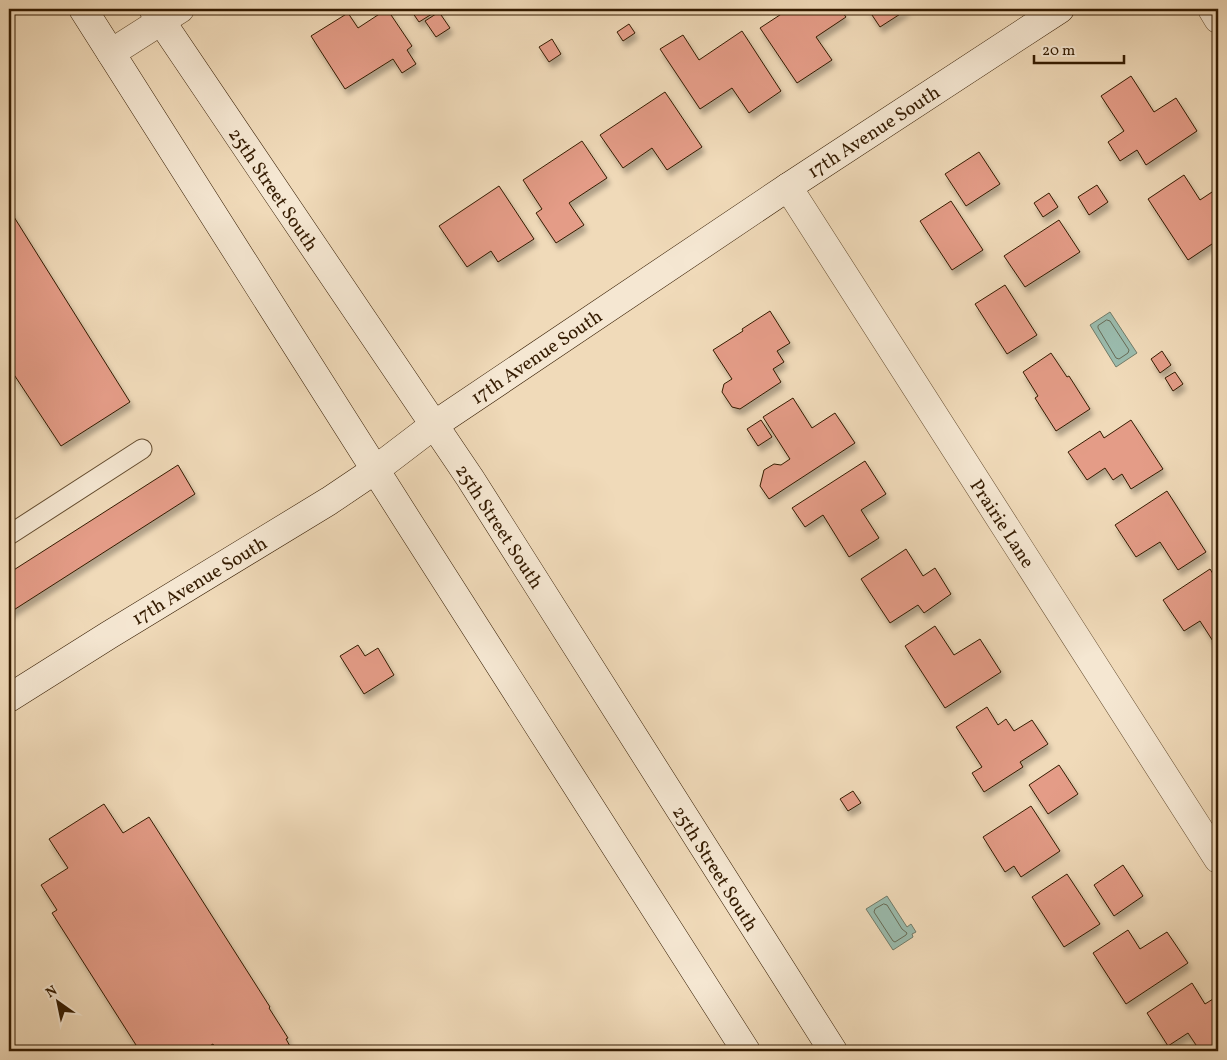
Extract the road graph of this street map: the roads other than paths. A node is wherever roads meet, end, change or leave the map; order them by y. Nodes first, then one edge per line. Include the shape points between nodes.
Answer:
1 (83, 9) edge
2 (1060, 9) edge
3 (1212, 9) edge
4 (165, 13) edge
5 (1218, 19) edge
6 (111, 53) junction
7 (788, 187) junction
8 (434, 425) junction
9 (142, 449) dead end
10 (375, 470) junction
11 (9, 535) edge
12 (9, 698) edge
13 (1218, 858) edge
14 (746, 1051) edge
15 (833, 1051) edge

1 - 6 main road
2 - 7 main road, 17th Avenue South
3 - 5 main road
4 - 6 main road
4 - 8 main road, 25th Street South
6 - 10 main road
7 - 8 main road, 17th Avenue South
7 - 13 main road, Prairie Lane
8 - 10 main road, 17th Avenue South
8 - 15 main road, 25th Street South
9 - 11 lane
10 - 12 main road, 17th Avenue South
10 - 14 main road

